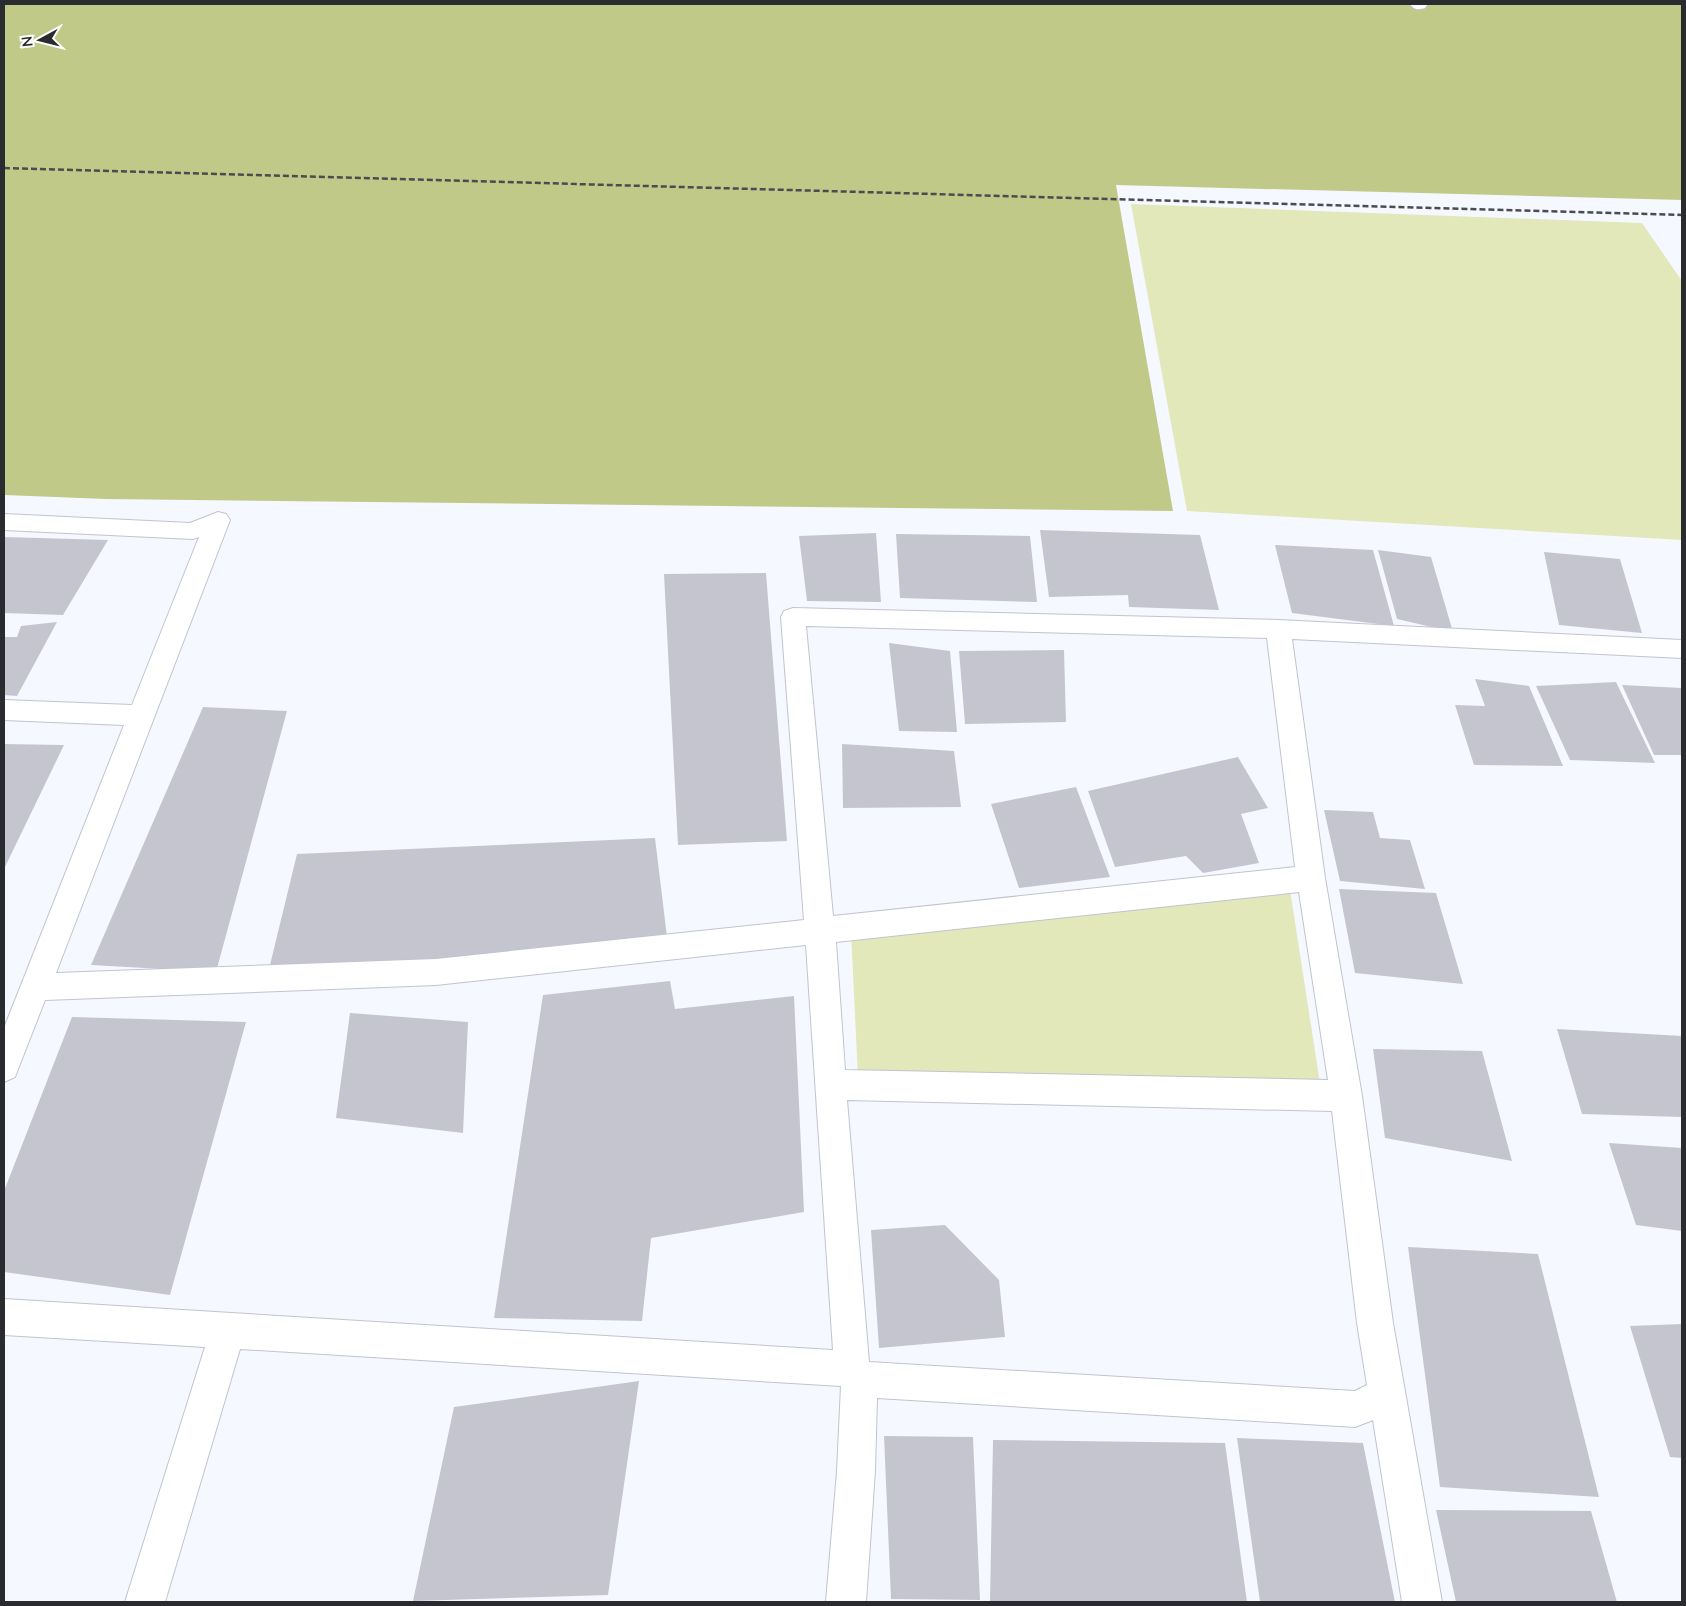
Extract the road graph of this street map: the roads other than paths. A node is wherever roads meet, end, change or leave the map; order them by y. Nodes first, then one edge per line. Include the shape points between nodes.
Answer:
1 (4, 522) edge
2 (1278, 629) junction
3 (1682, 650) edge
4 (4, 710) edge
5 (141, 716) junction
6 (1310, 878) junction
7 (820, 930) junction
8 (36, 987) junction
9 (4, 1067) edge
10 (830, 1085) junction
11 (1346, 1096) junction
12 (4, 1317) edge
13 (228, 1331) junction
14 (1388, 1395) junction
15 (146, 1602) edge
16 (846, 1602) edge
17 (1422, 1602) edge

1 - 5 street via 193,531 218,520
2 - 3 street
2 - 6 street
2 - 7 street via 793,617
4 - 5 street
5 - 8 street
6 - 7 street
6 - 11 street
7 - 8 street via 436,972
7 - 10 street
8 - 9 street
10 - 11 street
10 - 13 street via 852,1369
11 - 14 street via 1375,1323
12 - 13 street
13 - 15 street
14 - 16 street via 1355,1409 858,1379 856,1471
14 - 17 street

